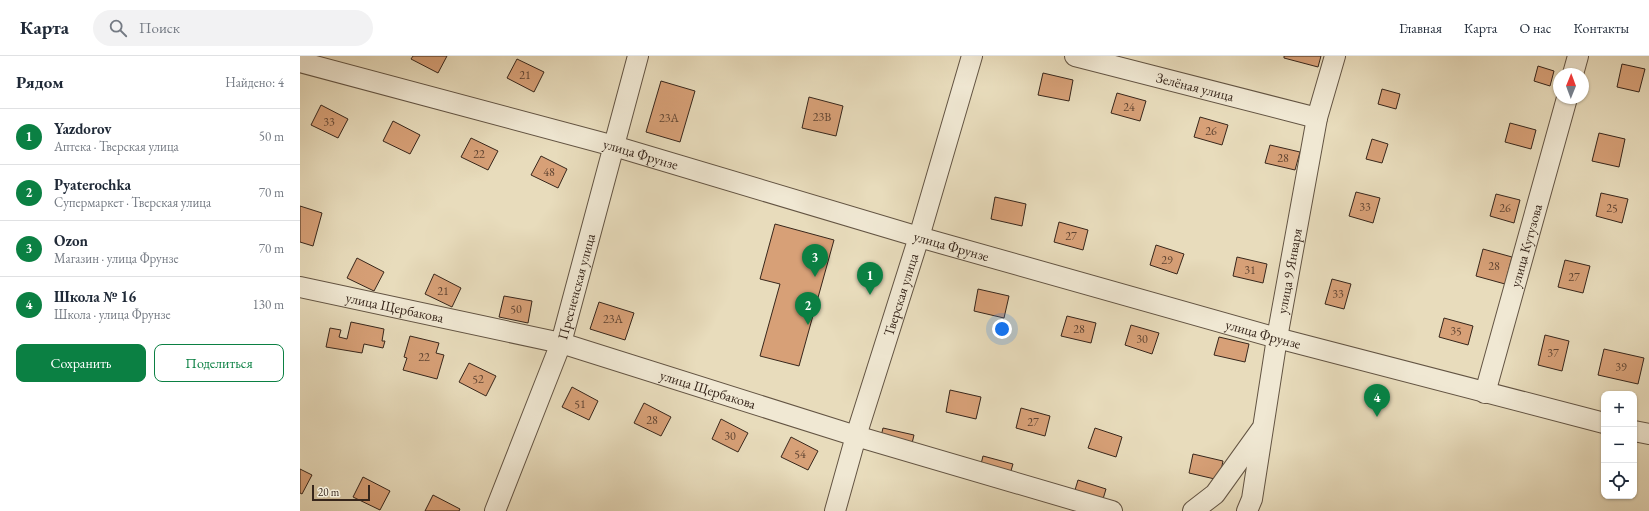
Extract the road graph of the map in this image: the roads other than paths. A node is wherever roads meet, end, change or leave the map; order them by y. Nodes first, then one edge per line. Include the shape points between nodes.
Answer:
1 (638, 56) edge
2 (972, 56) edge
3 (1075, 56) edge
4 (1335, 56) edge
5 (1578, 56) edge
6 (300, 62) edge
7 (1575, 68) edge
8 (1565, 104) edge
9 (1317, 118) junction
10 (614, 146) junction
11 (919, 237) junction
12 (300, 287) edge
13 (1277, 338) junction
14 (561, 343) junction
15 (1485, 392) junction
16 (1601, 422) edge
17 (1263, 428) junction
18 (1637, 432) edge
19 (1649, 434) edge
20 (856, 436) junction
21 (495, 511) edge
22 (835, 511) edge
23 (1112, 511) edge
24 (1193, 511) edge
25 (1247, 511) edge

1 - 10 street, Пресненская улица
2 - 11 street, Тверская улица
3 - 9 street, Зелёная улица
4 - 9 street, улица 9 Января
5 - 7 street
6 - 10 street, улица Фрунзе
8 - 15 street, улица Кутузова
9 - 13 street, улица 9 Января
10 - 11 street, улица Фрунзе
10 - 14 street, Пресненская улица
11 - 13 street, улица Фрунзе
11 - 20 street, Тверская улица
12 - 14 street, улица Щербакова
13 - 15 street, улица Фрунзе
13 - 17 street, улица 9 Января
14 - 20 street, улица Щербакова
14 - 21 street, Пресненская улица
15 - 16 street, улица Фрунзе
17 - 24 street via 1215,494
17 - 25 street, улица 9 Января via 1252,499
18 - 19 street
20 - 22 street, Тверская улица
20 - 23 street, улица Щербакова

